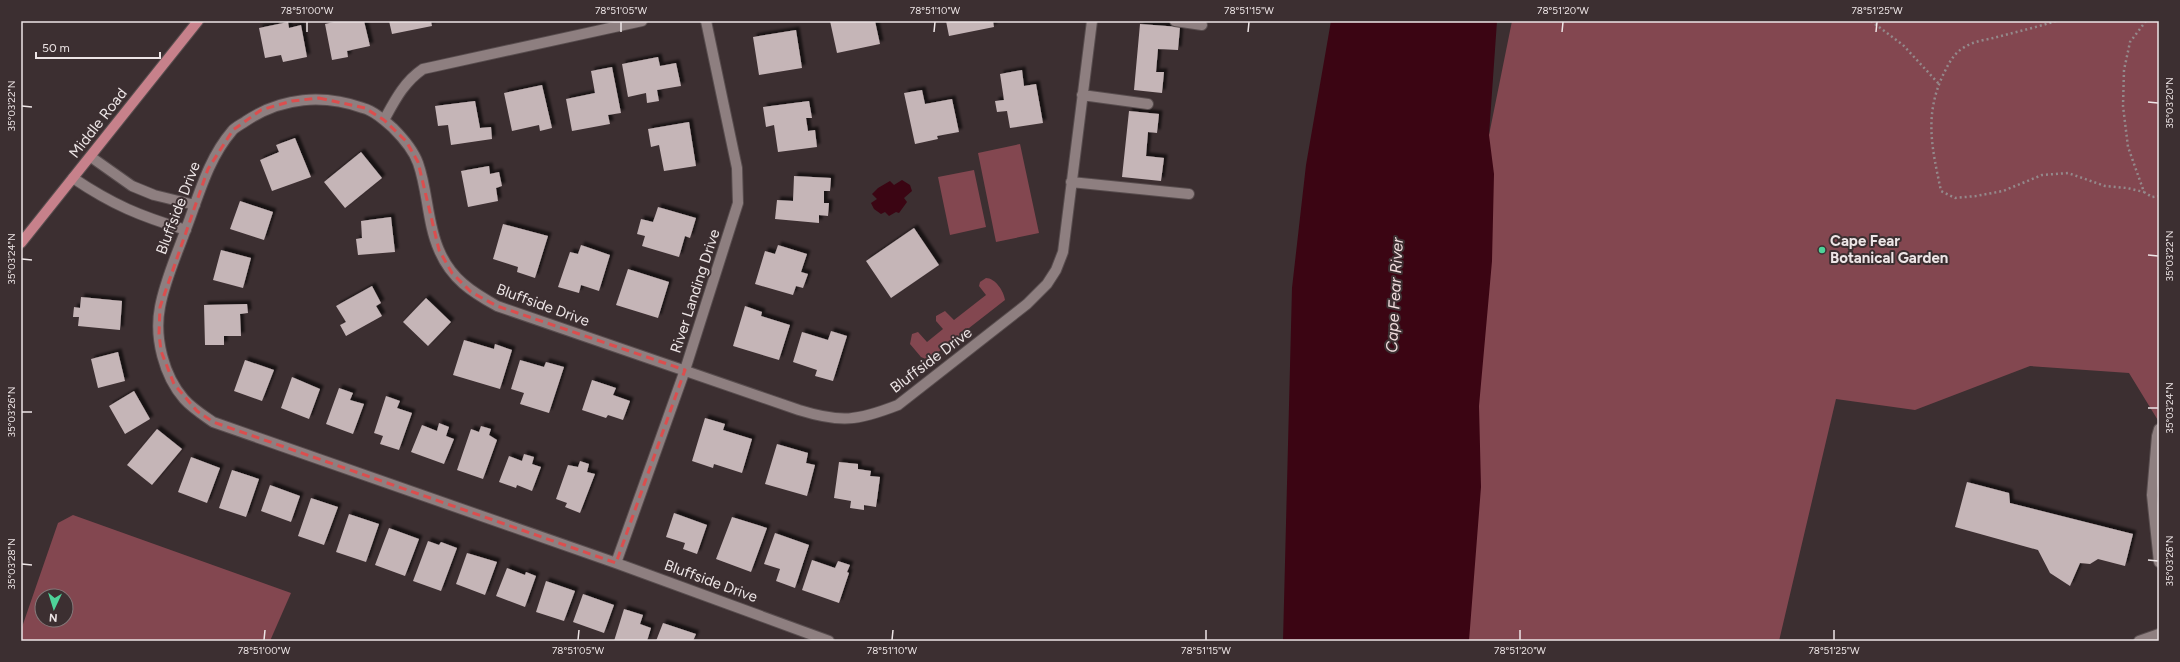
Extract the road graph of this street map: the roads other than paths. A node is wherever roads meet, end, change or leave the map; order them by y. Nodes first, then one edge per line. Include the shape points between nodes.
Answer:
1 (198, 21) edge
2 (642, 21) edge
3 (706, 21) edge
4 (1092, 21) edge
5 (1175, 21) edge
6 (1202, 25) dead end
7 (1082, 95) junction
8 (1148, 104) dead end
9 (384, 120) junction
10 (91, 157) junction
11 (73, 178) junction
12 (1071, 182) junction
13 (1189, 194) dead end
14 (195, 205) junction
15 (186, 230) junction
16 (21, 243) edge
17 (685, 370) junction
18 (2159, 428) edge
19 (2159, 562) edge
20 (616, 563) junction
21 (2159, 634) edge
22 (829, 641) edge
23 (2139, 641) edge

1 - 10 main road, Middle Road
2 - 9 street via 423,68 411,77 398,93
3 - 17 street, River Landing Drive via 737,168 738,203
4 - 7 street, Bluffside Drive
5 - 6 street
7 - 8 street
7 - 12 street, Bluffside Drive
9 - 14 street, Bluffside Drive via 365,108 320,98 292,101 262,110 232,130 208,169
9 - 17 street, Bluffside Drive via 406,141 418,162 439,250 452,273 471,292 498,306
10 - 11 main road, Middle Road
10 - 14 street via 132,186 154,195
11 - 15 street via 99,196 123,208
11 - 16 main road, Middle Road
12 - 13 street
12 - 17 street, Bluffside Drive via 1063,252 1047,284 1027,304 898,405 876,414 849,419 827,419
14 - 15 street, Bluffside Drive
15 - 20 street, Bluffside Drive via 170,271 160,307 159,334 161,351 174,384 184,399 197,411 213,422
17 - 20 street, River Landing Drive
18 - 19 street via 2152,495
20 - 22 street, Bluffside Drive
21 - 23 street

